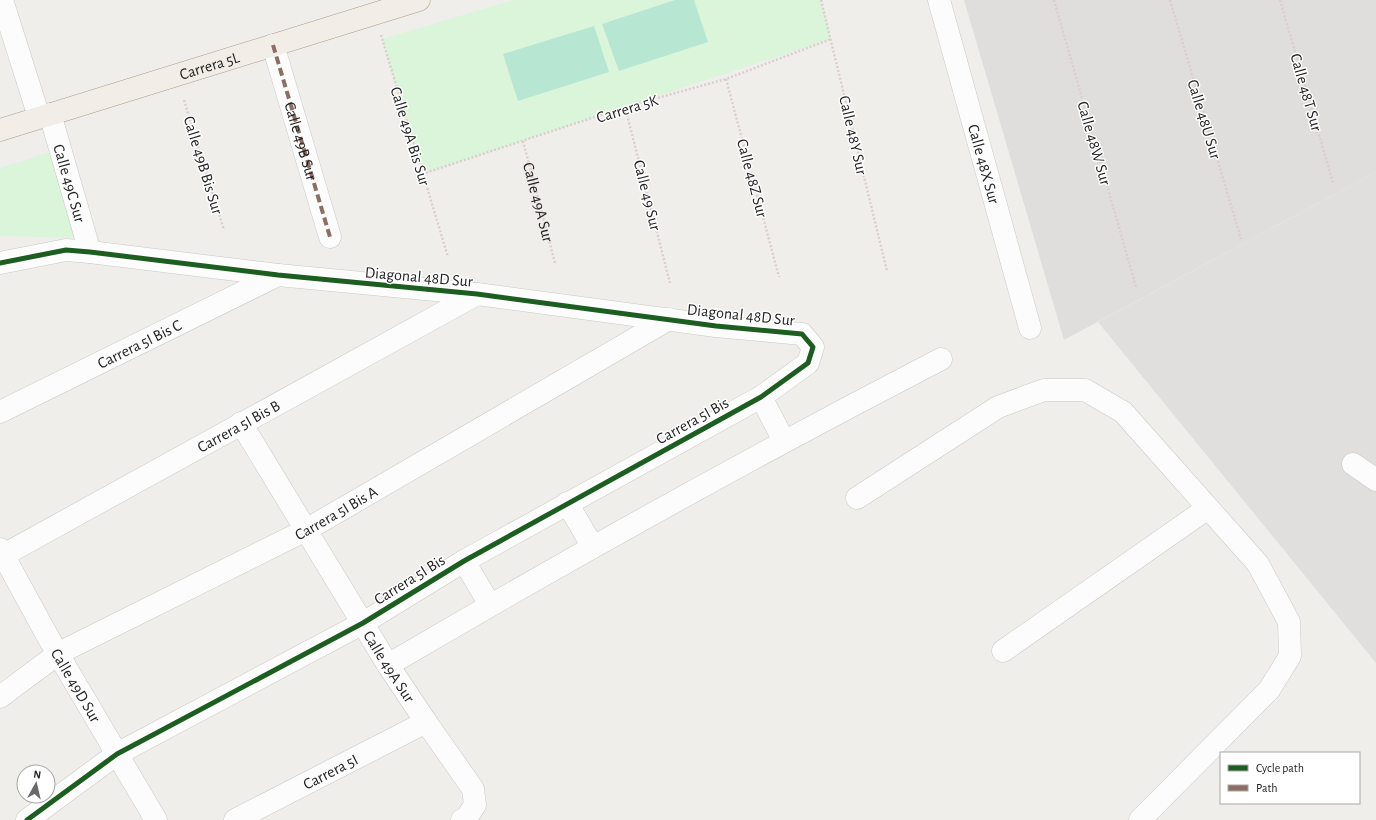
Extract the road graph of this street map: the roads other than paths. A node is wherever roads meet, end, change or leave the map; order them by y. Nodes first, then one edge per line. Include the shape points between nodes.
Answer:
1 (2, 0) edge
2 (419, 0) edge
3 (939, 0) edge
4 (273, 45) junction
5 (44, 116) junction
6 (0, 130) edge
7 (330, 237) dead end
8 (90, 252) junction
9 (0, 263) edge
10 (278, 275) junction
11 (476, 294) junction
12 (669, 319) junction
13 (1030, 328) dead end
14 (941, 359) dead end
15 (808, 363) joint
16 (761, 397) junction
17 (0, 412) edge
18 (241, 423) junction
19 (784, 440) junction
20 (1353, 464) dead end
21 (1376, 480) edge
22 (857, 498) dead end
23 (567, 503) junction
24 (1208, 508) junction
25 (306, 530) junction
26 (593, 547) junction
27 (1, 554) edge
28 (464, 561) junction
29 (490, 605) junction
30 (363, 623) junction
31 (1002, 651) dead end
32 (59, 653) junction
33 (388, 665) junction
34 (0, 697) edge
35 (426, 722) junction
36 (117, 754) junction
37 (468, 812) edge
38 (27, 820) edge
39 (156, 820) edge
40 (235, 820) edge
41 (1140, 820) edge

1 - 5 street, Calle 49C Sur
2 - 4 main road, Carrera 5L
3 - 13 street, Calle 48X Sur
4 - 5 main road, Carrera 5L
4 - 7 street, Calle 49B Sur
5 - 6 main road, Carrera 5L
5 - 8 street, Calle 49C Sur
8 - 9 street, Diagonal 48D Sur via 66,250
8 - 10 street, Diagonal 48D Sur
10 - 11 street, Diagonal 48D Sur
10 - 17 street, Carrera 5I Bis C
11 - 12 street, Diagonal 48D Sur
11 - 18 street, Carrera 5I Bis B
12 - 15 street, Diagonal 48D Sur via 802,334 813,347
12 - 25 street, Carrera 5I Bis A
14 - 19 street
15 - 16 street, Carrera 5I Bis
16 - 19 street
16 - 23 street, Carrera 5I Bis
18 - 25 street, Calle 49A Sur
18 - 27 street, Carrera 5I Bis B
19 - 26 street
20 - 21 street
22 - 24 street via 998,407 1044,390 1085,390 1123,412
23 - 26 street
23 - 28 street, Carrera 5I Bis
24 - 31 street
24 - 41 street via 1258,564 1289,622 1290,656 1269,690
25 - 30 street, Calle 49A Sur
25 - 32 street, Carrera 5I Bis A
26 - 29 street
27 - 32 street, Calle 49D Sur
28 - 29 street
28 - 30 street, Carrera 5I Bis
29 - 33 street
30 - 33 street, Calle 49A Sur
30 - 36 street, Carrera 5I Bis
32 - 34 street, Carrera 5I Bis A
32 - 36 street, Calle 49D Sur
33 - 35 street, Calle 49A Sur
35 - 37 street, Calle 49A Sur via 473,789
35 - 40 street, Carrera 5I
36 - 38 street, Carrera 5I Bis
36 - 39 street, Calle 49D Sur

